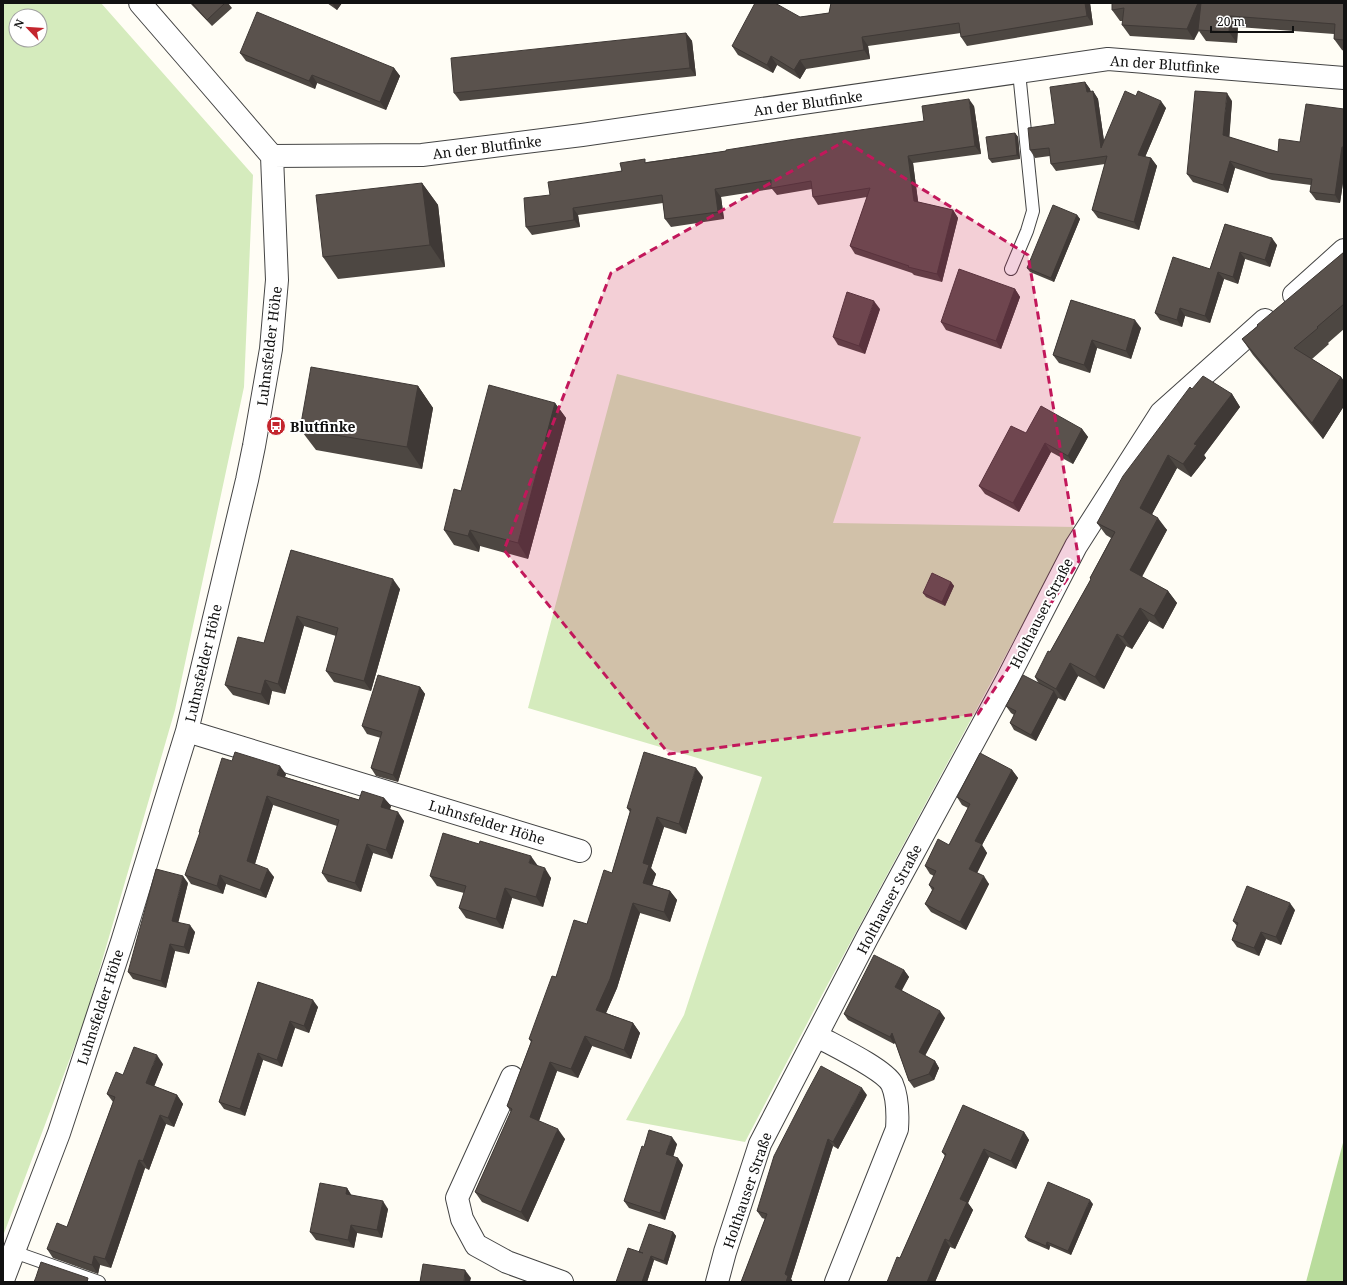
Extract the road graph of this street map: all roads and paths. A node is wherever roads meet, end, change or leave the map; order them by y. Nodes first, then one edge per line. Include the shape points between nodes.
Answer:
1 (140, 3) edge
2 (1019, 72) junction
3 (1344, 78) edge
4 (272, 156) junction
5 (1344, 250) edge
6 (1011, 269) dead end
7 (187, 730) junction
8 (580, 851) dead end
9 (817, 1036) junction
10 (512, 1077) dead end
11 (14, 1252) junction
12 (3, 1280) edge
13 (99, 1282) edge
14 (562, 1282) edge
15 (717, 1282) edge
16 (836, 1282) edge

1 - 4 street
2 - 3 street, An der Blutfinke via 1108,59
2 - 4 street, An der Blutfinke via 582,135 422,155
2 - 6 lane via 1033,211
4 - 7 street, Luhnsfelder Höhe via 277,280 271,349 247,480
5 - 9 street, Holthauser Straße via 1161,413 1076,546
7 - 8 street, Luhnsfelder Höhe
7 - 11 street, Luhnsfelder Höhe via 122,942 59,1133
9 - 15 street, Holthauser Straße via 760,1144
9 - 16 street via 875,1068 891,1083 898,1108 897,1129
10 - 14 street via 457,1198 462,1219 476,1245 507,1262
11 - 12 street, Luhnsfelder Höhe
11 - 13 lane

